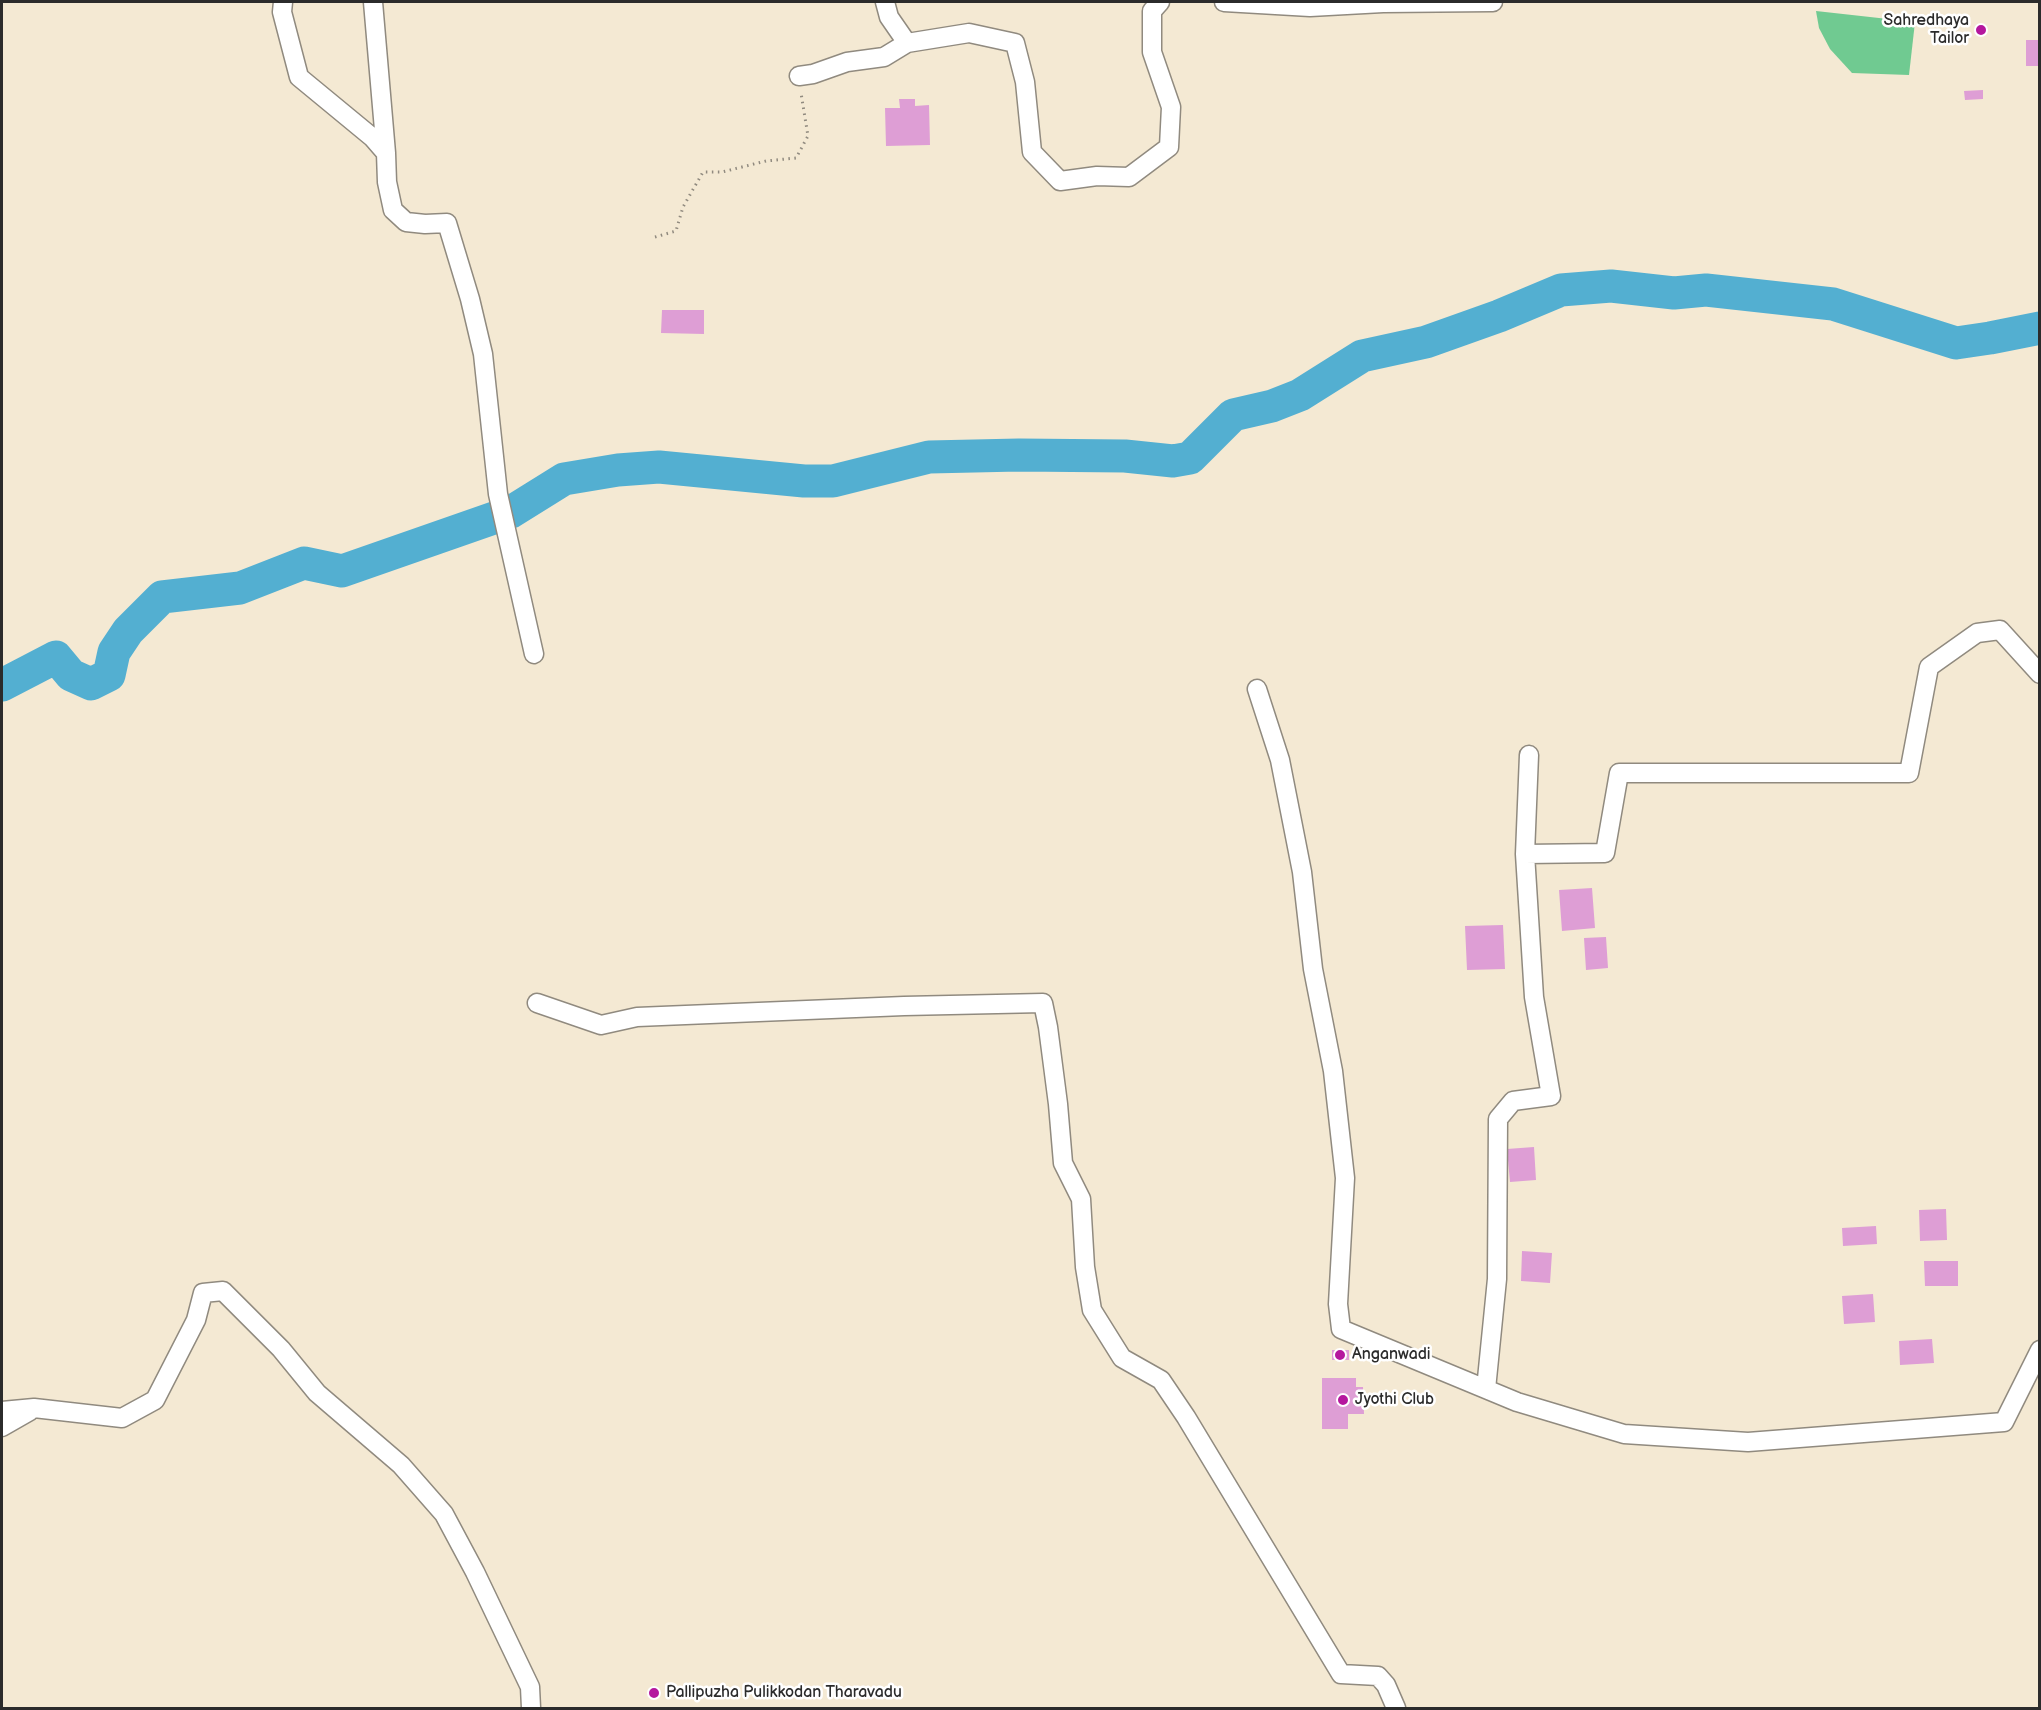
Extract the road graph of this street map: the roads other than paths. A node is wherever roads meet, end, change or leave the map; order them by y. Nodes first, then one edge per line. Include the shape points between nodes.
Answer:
1 (283, 2) edge
2 (373, 2) edge
3 (885, 2) edge
4 (1161, 2) edge
5 (1224, 2) edge
6 (1493, 2) edge
7 (907, 43) junction
8 (800, 76) road end
9 (386, 153) junction
10 (534, 654) dead end
11 (2040, 674) edge
12 (1257, 689) dead end
13 (1529, 755) dead end
14 (1525, 854) junction
15 (537, 1003) dead end
16 (2040, 1350) edge
17 (1486, 1389) junction
18 (34, 1408) junction
19 (2, 1411) edge
20 (2, 1427) edge
21 (531, 1708) edge
22 (1396, 1708) edge

1 - 9 street via 282,12 299,77
2 - 9 street
3 - 7 street via 889,17
4 - 7 street via 1152,11 1152,52 1171,107 1169,147 1129,177 1060,181 1032,152 1025,82 1015,43 969,33
5 - 6 street via 1310,7
7 - 8 street via 884,57 847,62
9 - 10 street via 393,210 406,222 447,223 470,298 483,354 498,494
11 - 14 street via 2000,630 1977,633 1929,667 1909,773 1619,773 1605,853
12 - 17 street via 1280,760 1302,872 1312,969 1333,1071 1345,1178 1338,1304 1341,1329
13 - 14 street
14 - 17 street via 1534,997 1551,1096 1513,1101 1498,1119 1497,1279
15 - 22 street via 601,1025 637,1017 1043,1004 1063,1164 1081,1199 1084,1267 1092,1311 1122,1358 1161,1380 1341,1674 1378,1676
16 - 17 street via 2004,1422 1760,1441 1624,1434 1516,1402
18 - 19 street
18 - 20 street
18 - 21 street via 122,1418 155,1400 196,1320 203,1293 223,1291 281,1349 317,1393 401,1464 444,1514 530,1687

